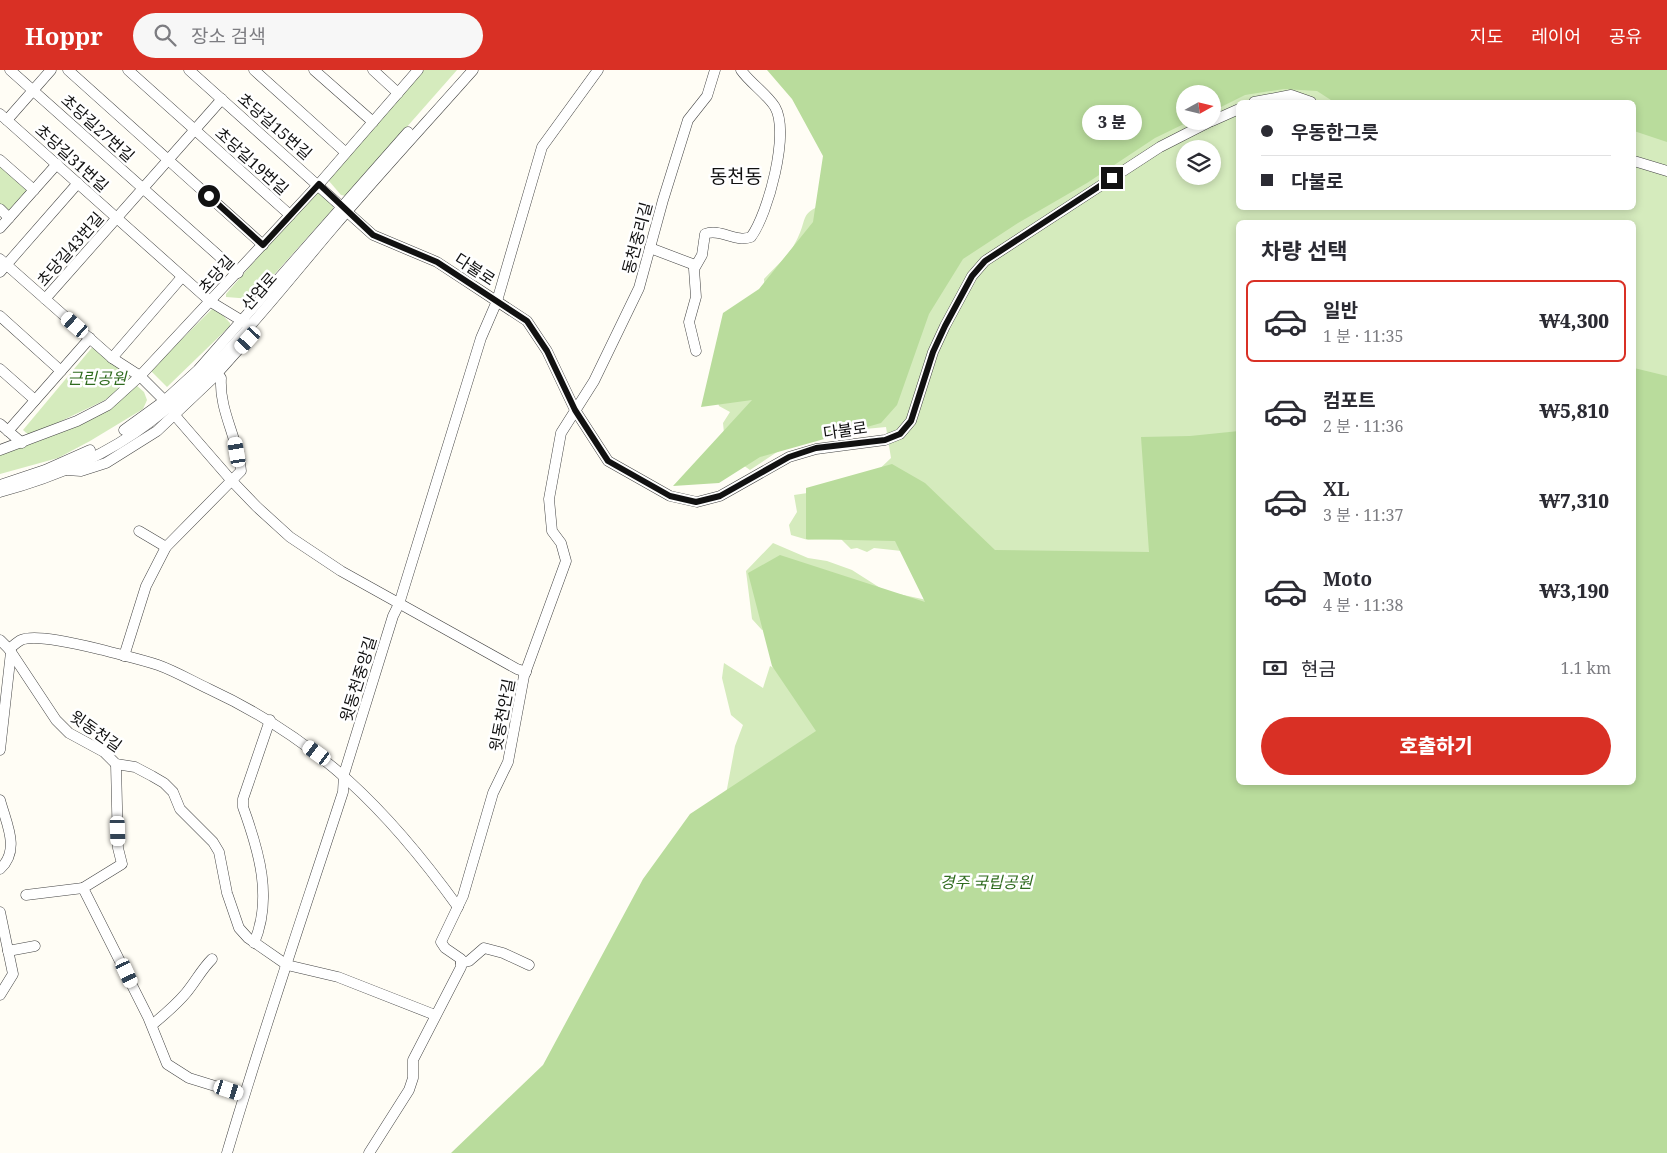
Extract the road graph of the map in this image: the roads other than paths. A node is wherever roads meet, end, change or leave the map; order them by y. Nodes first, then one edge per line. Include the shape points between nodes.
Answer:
1 (10, 70) edge
2 (51, 70) edge
3 (68, 70) edge
4 (128, 70) edge
5 (254, 70) edge
6 (314, 70) edge
7 (373, 70) edge
8 (418, 70) edge
9 (464, 70) edge
10 (472, 70) edge
11 (598, 70) edge
12 (715, 70) edge
13 (741, 70) edge
14 (195, 72) edge
15 (33, 91) junction
16 (398, 93) junction
17 (222, 99) junction
18 (1264, 100) edge
19 (1305, 100) edge
20 (1236, 110) edge
21 (4, 117) edge
22 (1221, 117) edge
23 (373, 122) junction
24 (195, 130) junction
25 (1194, 130) edge
26 (346, 152) junction
27 (0, 160) edge
28 (168, 160) junction
29 (1636, 162) edge
30 (57, 164) junction
31 (1667, 171) edge
32 (78, 183) junction
33 (319, 184) junction
34 (143, 188) junction
35 (34, 190) junction
36 (345, 208) junction
37 (0, 209) edge
38 (290, 215) junction
39 (9, 218) junction
40 (117, 218) junction
41 (0, 228) edge
42 (263, 245) junction
43 (650, 248) junction
44 (2, 265) edge
45 (695, 265) junction
46 (238, 273) junction
47 (182, 277) junction
48 (45, 299) junction
49 (211, 302) junction
50 (497, 302) junction
51 (0, 316) edge
52 (246, 323) junction
53 (90, 338) junction
54 (696, 351) dead end
55 (112, 358) junction
56 (0, 369) edge
57 (60, 371) junction
58 (217, 374) junction
59 (140, 376) junction
60 (35, 400) junction
61 (170, 407) junction
62 (575, 410) junction
63 (0, 424) edge
64 (8, 431) junction
65 (22, 443) junction
66 (0, 450) edge
67 (231, 480) junction
68 (0, 484) edge
69 (0, 492) edge
70 (139, 531) dead end
71 (166, 547) junction
72 (399, 604) junction
73 (0, 640) edge
74 (10, 650) junction
75 (124, 656) junction
76 (526, 672) junction
77 (270, 720) junction
78 (0, 750) edge
79 (116, 764) junction
80 (344, 774) junction
81 (0, 800) edge
82 (0, 869) edge
83 (83, 888) junction
84 (26, 895) dead end
85 (458, 907) junction
86 (0, 912) edge
87 (254, 944) junction
88 (35, 946) dead end
89 (8, 951) junction
90 (212, 959) dead end
91 (460, 962) junction
92 (288, 965) junction
93 (529, 965) dead end
94 (0, 994) edge
95 (435, 1015) junction
96 (152, 1025) junction
97 (244, 1095) junction
98 (227, 1153) edge
99 (369, 1153) edge

1 - 15 street, 초당길27번길
2 - 15 street
3 - 28 street
4 - 24 street, 초당길19번길
5 - 26 street
6 - 23 street
7 - 16 street
8 - 16 street, 초당길
9 - 36 street, 산업로
10 - 36 street, 산업로
11 - 50 street, 윗동천중앙길 via 542,148
12 - 43 street, 동천중리길 via 707,96 688,120
13 - 45 street via 777,113 778,162 759,222 751,236 742,239 707,233 702,255
14 - 17 street, 초당길15번길
15 - 21 street, 초당길31번길
15 - 34 street, 초당길27번길
16 - 23 street, 초당길
17 - 24 street, 초당길19번길
17 - 33 street, 초당길15번길
18 - 19 street via 1290,95
20 - 22 street, 다불로
21 - 30 street, 초당길31번길
23 - 26 street, 초당길
24 - 28 street
24 - 38 street, 초당길19번길
25 - 62 street, 다불로 via 1160,147 985,261 972,276 945,326 933,352 911,421 900,434 885,440 816,448 789,457 720,496 696,502 670,496 608,461
26 - 33 street, 초당길
27 - 35 street
28 - 34 street
28 - 42 street
29 - 31 street
30 - 32 street, 초당길31번길
30 - 35 street
32 - 40 street, 초당길31번길
32 - 44 street, 초당길43번길
33 - 36 street, 초당길15번길
33 - 38 street, 초당길
34 - 40 street
34 - 46 street, 초당길27번길
35 - 39 street
36 - 50 street, 다불로 via 373,235 437,262
36 - 52 street, 산업로
37 - 39 street
38 - 42 street, 초당길
39 - 41 street
40 - 47 street, 초당길31번길
40 - 48 street, 초당길43번길
42 - 46 street, 초당길
43 - 45 street
43 - 62 street, 동천중리길 via 639,288 594,381
44 - 48 street, 초당길43번길
45 - 54 street via 696,298 689,322
46 - 49 street, 초당길
47 - 49 street, 초당길31번길
47 - 55 street
48 - 53 street, 초당길43번길
49 - 52 street, 초당길31번길
49 - 59 street, 초당길
50 - 62 street, 다불로 via 527,321 547,351
50 - 72 street, 윗동천중앙길 via 482,338
51 - 57 street
52 - 58 street via 248,340
52 - 61 street, 산업로 via 204,376
53 - 55 street, 초당길43번길
53 - 57 street
55 - 59 street, 초당길43번길
56 - 60 street
57 - 60 street
58 - 61 street
58 - 67 street via 221,378 223,410 234,436 241,471
59 - 61 street, 초당길43번길
59 - 65 street, 초당길 via 108,405
60 - 64 street
61 - 67 street, 초당길43번길
61 - 68 street, 산업로 via 71,460
61 - 69 street, 산업로 via 120,440 64,470
62 - 76 street, 윗동천안길 via 561,433 549,499 552,530 561,543 566,561
63 - 64 street
64 - 65 street
65 - 66 street, 초당길
67 - 71 street
67 - 72 street, 초당길43번길 via 290,537
70 - 71 street
71 - 75 street via 146,586
72 - 76 street, 초당길43번길
72 - 80 street, 윗동천중앙길
73 - 74 street, 윗동천길
74 - 75 street via 22,639 34,638 79,644
74 - 78 street
74 - 79 street, 윗동천길 via 56,720 69,733 104,752
75 - 77 street via 166,668
76 - 85 street, 윗동천안길 via 508,762 493,793
77 - 80 street
77 - 87 street via 242,807 261,861 264,885 262,914
79 - 83 street via 118,848 122,864
79 - 87 street, 윗동천길 via 135,767 164,783 178,800 180,809 213,842 219,852 226,893 239,928
80 - 85 street via 377,806
80 - 92 street, 윗동천중앙길 via 342,792
81 - 82 street via 12,842 9,859
83 - 84 street
83 - 96 street
85 - 91 street, 윗동천안길 via 441,942
86 - 89 street
87 - 92 street, 윗동천길
88 - 89 street
89 - 94 street via 13,974
90 - 96 street via 200,970 195,982 175,1006
91 - 93 street via 469,961 484,948
91 - 95 street via 461,967
92 - 95 street, 윗동천길 via 338,978
92 - 97 street, 윗동천중앙길
95 - 99 street via 413,1060 409,1090
96 - 97 street via 167,1064 189,1078
97 - 98 street, 윗동천중앙길

